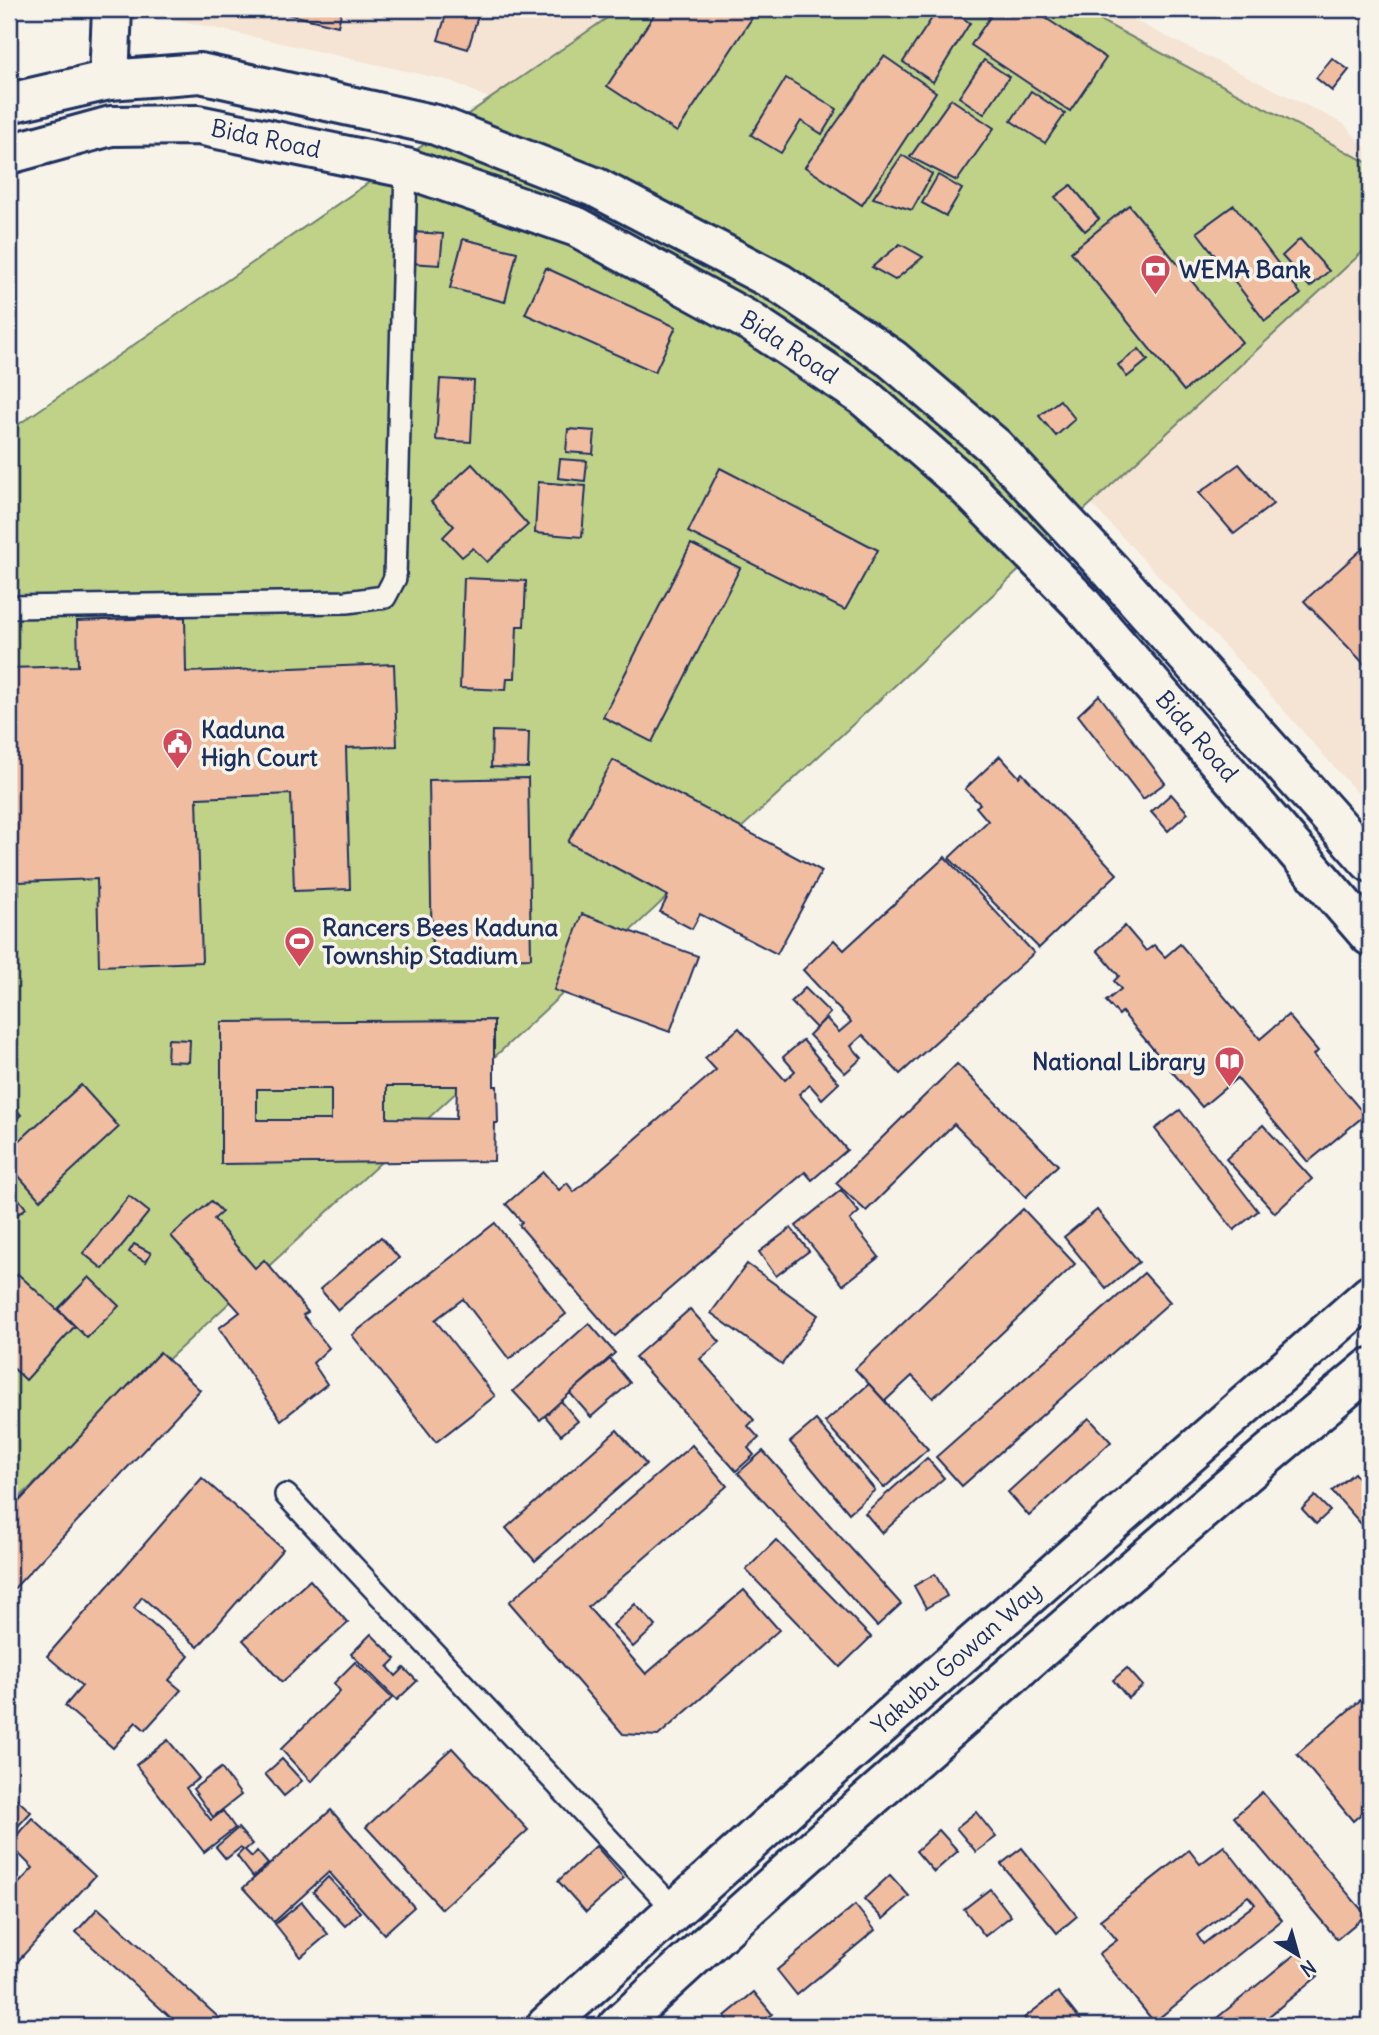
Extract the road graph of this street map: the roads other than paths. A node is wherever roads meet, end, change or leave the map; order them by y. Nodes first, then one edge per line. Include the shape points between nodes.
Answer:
1 (112, 9) edge
2 (109, 80) junction
3 (9, 103) edge
4 (9, 153) edge
5 (406, 168) junction
6 (9, 607) edge
7 (1370, 862) edge
8 (1370, 936) edge
9 (1370, 1295) edge
10 (1370, 1368) edge
11 (286, 1495) dead end
12 (674, 1910) junction
13 (546, 2026) edge
14 (618, 2026) edge

1 - 2 street
2 - 3 street, Bida Road
2 - 7 street, Bida Road via 200,73 436,125 597,188 779,283 892,359 995,447
4 - 5 street, Bida Road via 111,126 198,125
5 - 6 lane via 395,578 385,597 347,602
5 - 8 street, Bida Road via 578,227 751,322 863,396 965,485 1080,603
9 - 12 street, Yakubu Gowan Way
10 - 14 street, Yakubu Gowan Way via 1109,1589
11 - 12 lane
12 - 13 street, Yakubu Gowan Way

